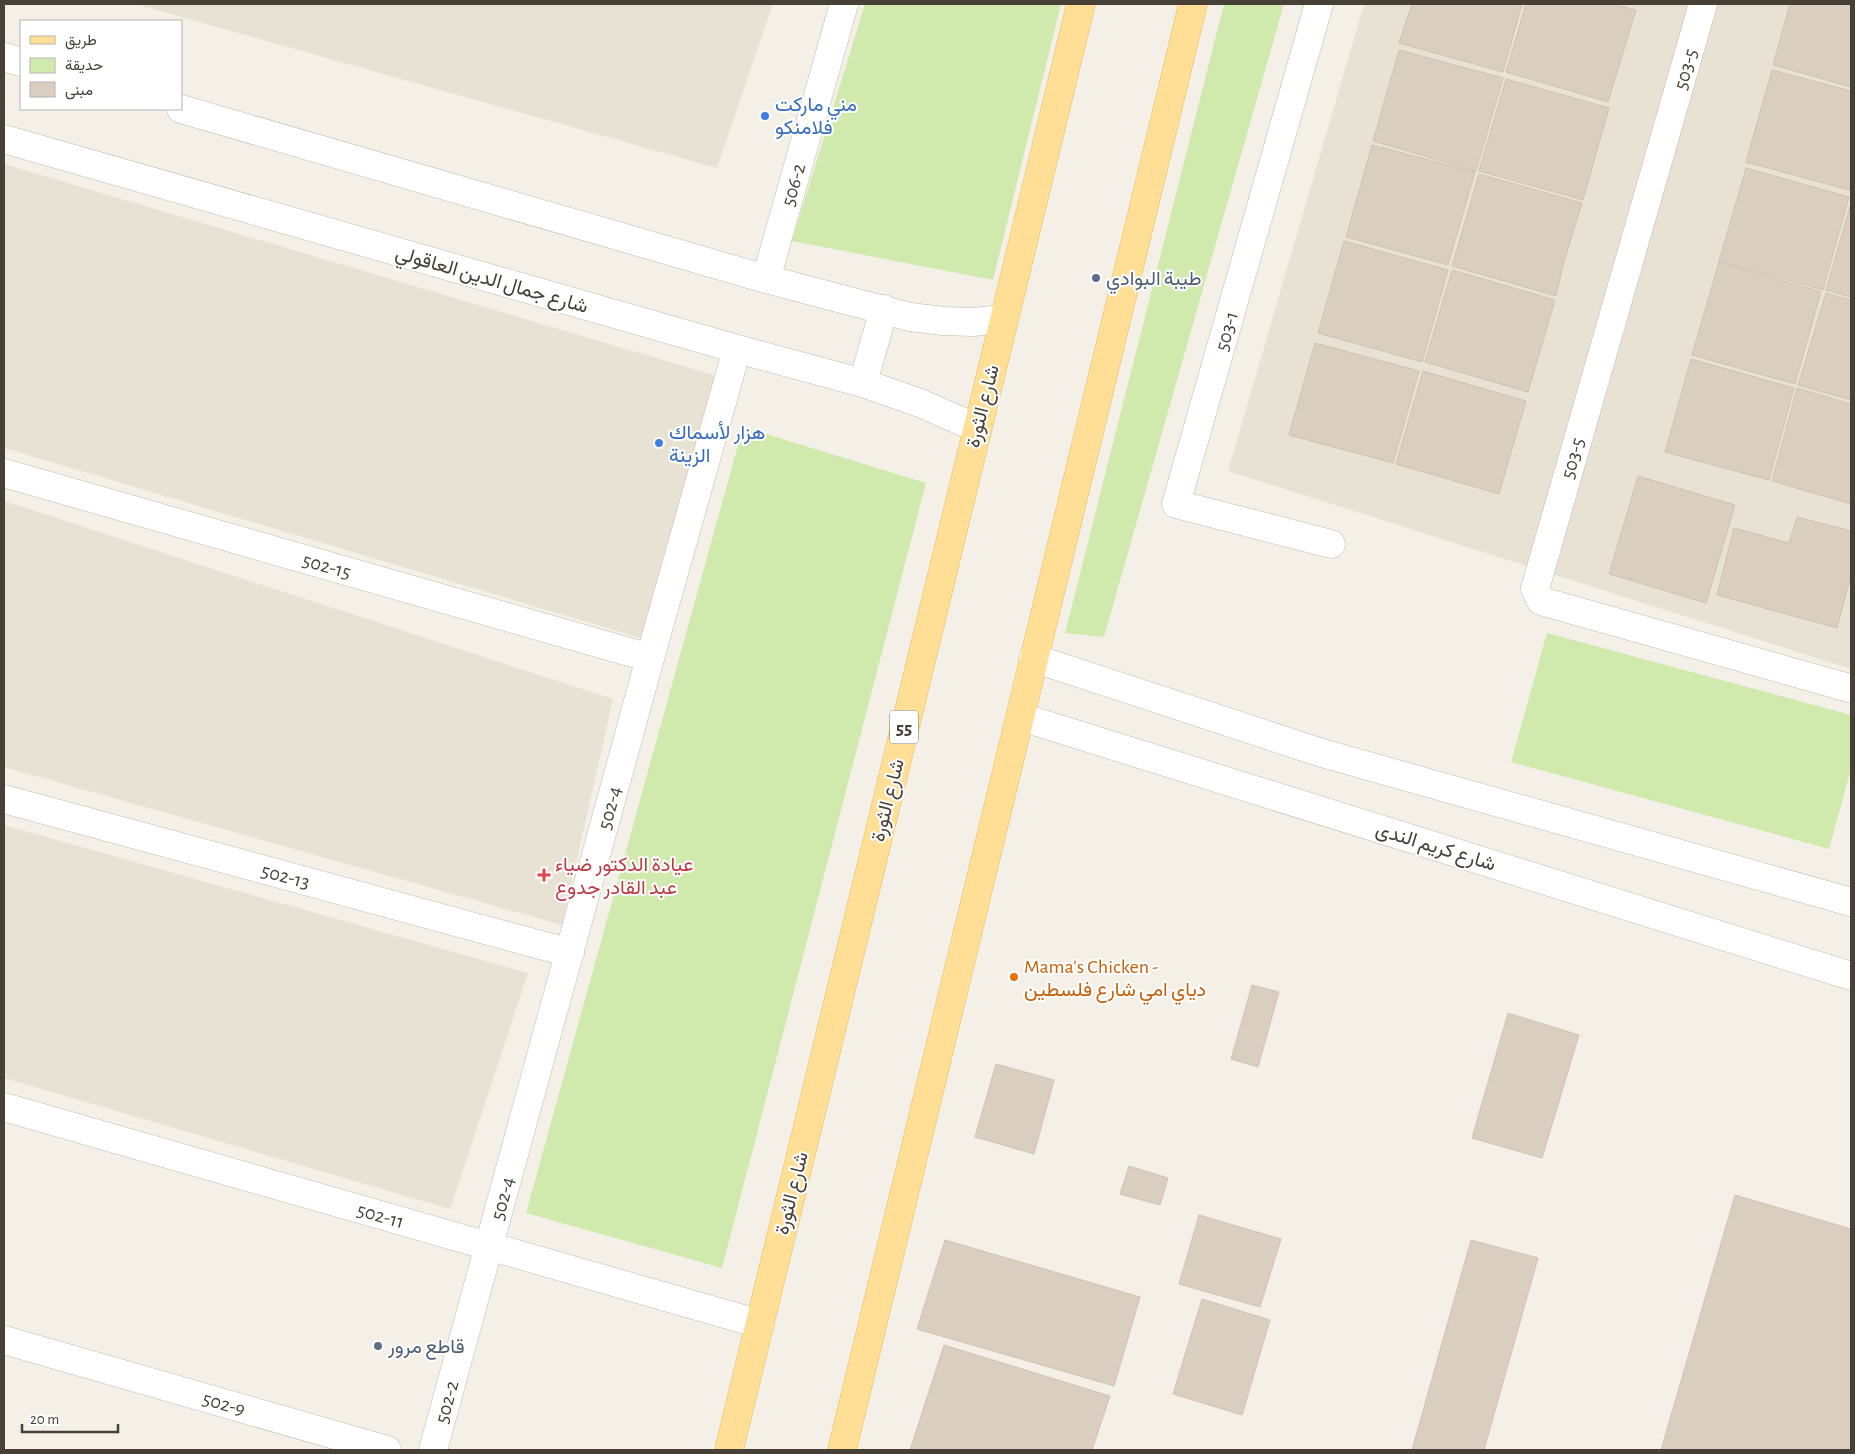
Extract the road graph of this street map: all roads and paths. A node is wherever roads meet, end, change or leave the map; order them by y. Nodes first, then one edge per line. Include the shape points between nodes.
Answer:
1 (844, 4) edge
2 (1081, 4) edge
3 (1193, 4) edge
4 (1319, 4) edge
5 (1704, 4) edge
6 (4, 57) edge
7 (20, 62) edge
8 (182, 109) edge
9 (4, 139) edge
10 (766, 279) junction
11 (884, 309) junction
12 (1003, 319) junction
13 (737, 349) junction
14 (864, 383) junction
15 (977, 428) junction
16 (4, 473) edge
17 (1331, 544) dead end
18 (650, 658) junction
19 (1033, 658) junction
20 (1851, 687) edge
21 (1021, 717) junction
22 (4, 799) edge
23 (1851, 902) edge
24 (570, 953) junction
25 (1851, 976) edge
26 (4, 1108) edge
27 (489, 1246) junction
28 (760, 1324) junction
29 (4, 1340) edge
30 (460, 1353) joint
31 (387, 1450) edge
32 (433, 1450) edge
33 (729, 1450) edge
34 (842, 1450) edge

1 - 10 street, 506-2
2 - 12 main road, شارع الثورة / 55
3 - 19 main road
4 - 17 street, 503-1 via 1176,504
5 - 20 street, 503-5 via 1535,589 1541,601
6 - 7 street
8 - 10 street
9 - 13 street, شارع جمال الدين العاقولي
10 - 11 street
11 - 12 street via 910,317 943,321
11 - 14 street
12 - 15 main road, شارع الثورة / 55
13 - 14 street, شارع جمال الدين العاقولي
13 - 18 street, 502-4
14 - 15 street, شارع جمال الدين العاقولي
15 - 28 main road, شارع الثورة / 55
16 - 18 street, 502-15
18 - 24 street, 502-4
19 - 21 main road
19 - 23 street via 1322,753
21 - 25 street, شارع كريم الندى
21 - 34 main road
22 - 24 street, 502-13
24 - 27 street, 502-4
26 - 27 street, 502-11
27 - 28 street, 502-11
27 - 30 street, 502-4
28 - 33 main road, شارع الثورة / 55
29 - 31 street, 502-9
30 - 32 street, 502-2

